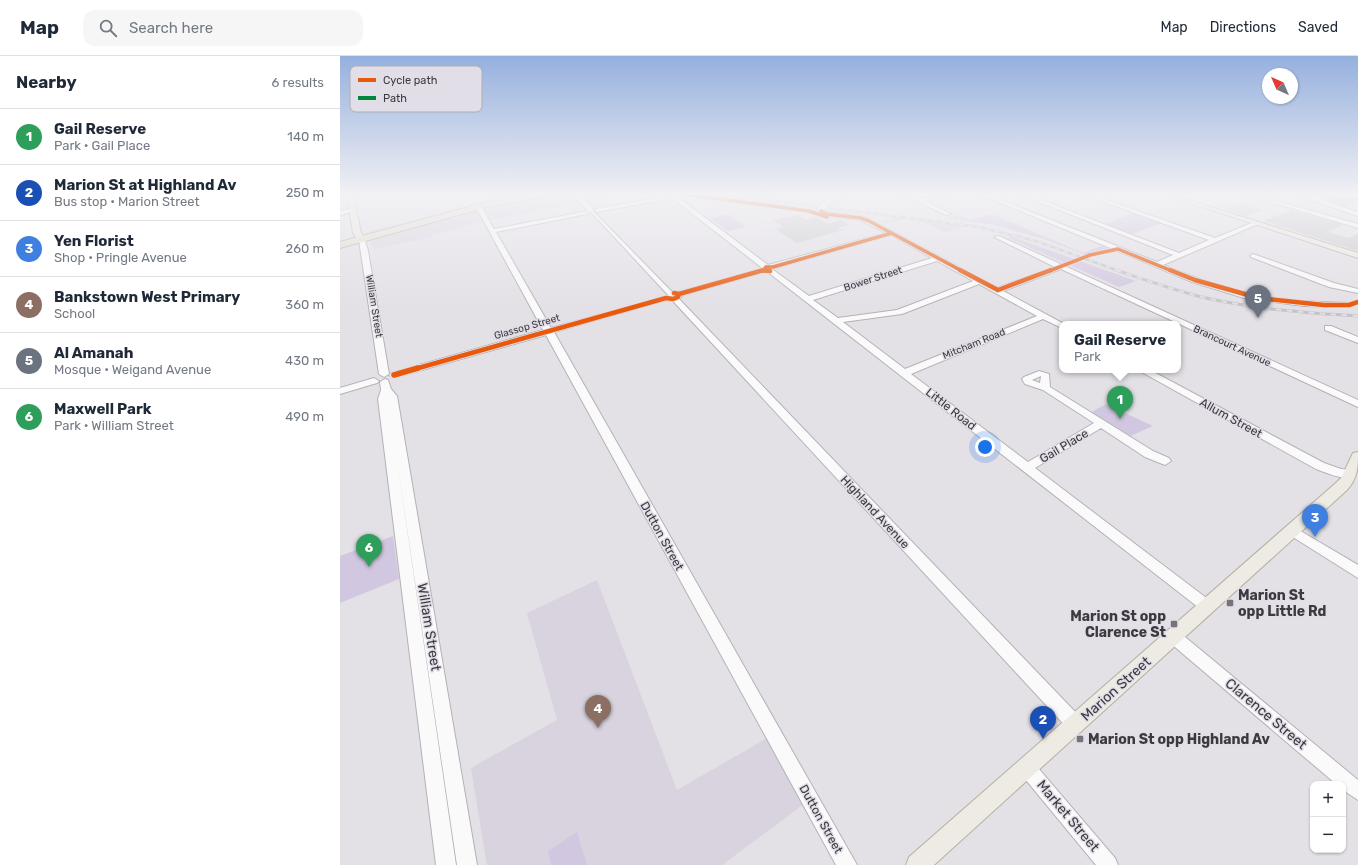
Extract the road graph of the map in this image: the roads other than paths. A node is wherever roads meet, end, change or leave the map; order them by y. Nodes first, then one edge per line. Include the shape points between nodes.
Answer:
1 (493, 231) edge
2 (357, 232) edge
3 (385, 232) edge
4 (385, 232) edge
5 (612, 232) edge
6 (721, 232) edge
7 (1076, 232) edge
8 (1120, 232) edge
9 (1192, 232) edge
10 (1235, 232) edge
11 (1283, 232) edge
12 (892, 233) joint
13 (997, 237) dead end
14 (361, 238) junction
15 (1215, 240) junction
16 (340, 243) edge
17 (1180, 255) junction
18 (1253, 256) dead end
19 (1358, 256) edge
20 (938, 258) junction
21 (1156, 264) junction
22 (1061, 267) junction
23 (768, 269) junction
24 (980, 281) junction
25 (998, 290) junction
26 (1358, 291) edge
27 (672, 296) junction
28 (808, 299) junction
29 (1349, 305) dead end
30 (1044, 316) junction
31 (836, 321) junction
32 (1178, 321) edge
33 (1181, 322) edge
34 (1059, 324) edge
35 (1328, 328) dead end
36 (548, 331) junction
37 (1358, 340) edge
38 (904, 373) junction
39 (1149, 373) edge
40 (385, 382) junction
41 (1046, 388) dead end
42 (340, 391) edge
43 (1358, 404) edge
44 (1100, 424) junction
45 (1358, 456) edge
46 (1165, 461) dead end
47 (1320, 466) junction
48 (1027, 468) junction
49 (1350, 473) junction
50 (1342, 487) junction
51 (1292, 531) junction
52 (1358, 572) edge
53 (1208, 607) junction
54 (1174, 637) junction
55 (1076, 725) junction
56 (1027, 768) junction
57 (1358, 791) edge
58 (446, 865) edge
59 (467, 865) edge
60 (847, 865) edge
61 (917, 865) edge
62 (1108, 865) edge

1 - 36 street, Dutton Street
2 - 14 main road
3 - 14 highway
4 - 14 highway
5 - 27 street, Highland Avenue
6 - 23 street, Little Road
7 - 21 street
8 - 17 street
9 - 15 street
10 - 15 street
11 - 19 main road
12 - 20 street
12 - 23 street, Glassop Street
13 - 22 street, Brancourt Avenue
14 - 16 highway
14 - 40 street, William Street
15 - 17 street
17 - 21 street
18 - 26 street via 1332,285
20 - 24 street
20 - 28 street, Bower Street
21 - 29 street via 1195,280 1258,298
22 - 25 street
22 - 32 street, Brancourt Avenue
23 - 27 street, Glassop Street
23 - 28 street, Little Road
24 - 25 street
24 - 31 street via 898,312
25 - 30 street
27 - 36 street, Glassop Street
27 - 55 street, Highland Avenue
28 - 31 street, Little Road
30 - 34 street
30 - 38 street, Mitcham Road
31 - 38 street, Little Road
33 - 43 street, Brancourt Avenue
35 - 37 street
36 - 40 street, Glassop Street via 394,376
36 - 60 street, Dutton Street
38 - 48 street, Little Road
39 - 47 street, Allum Street
40 - 42 street via 374,381
40 - 58 street, William Street via 383,399
40 - 59 street, William Street via 392,396
41 - 44 street, Gail Place
44 - 46 street, Gail Place
44 - 48 street, Gail Place
45 - 49 main road, Marion Street
47 - 49 street, Allum Street via 1340,473
47 - 50 street, Allum Street
48 - 53 street, Little Road
49 - 50 main road, Marion Street
50 - 51 main road, Marion Street
51 - 52 street
51 - 53 main road, Marion Street
53 - 54 main road, Marion Street
54 - 55 main road, Marion Street
54 - 57 street, Clarence Street
55 - 56 main road, Marion Street
56 - 61 main road, Marion Street
56 - 62 street, Market Street

